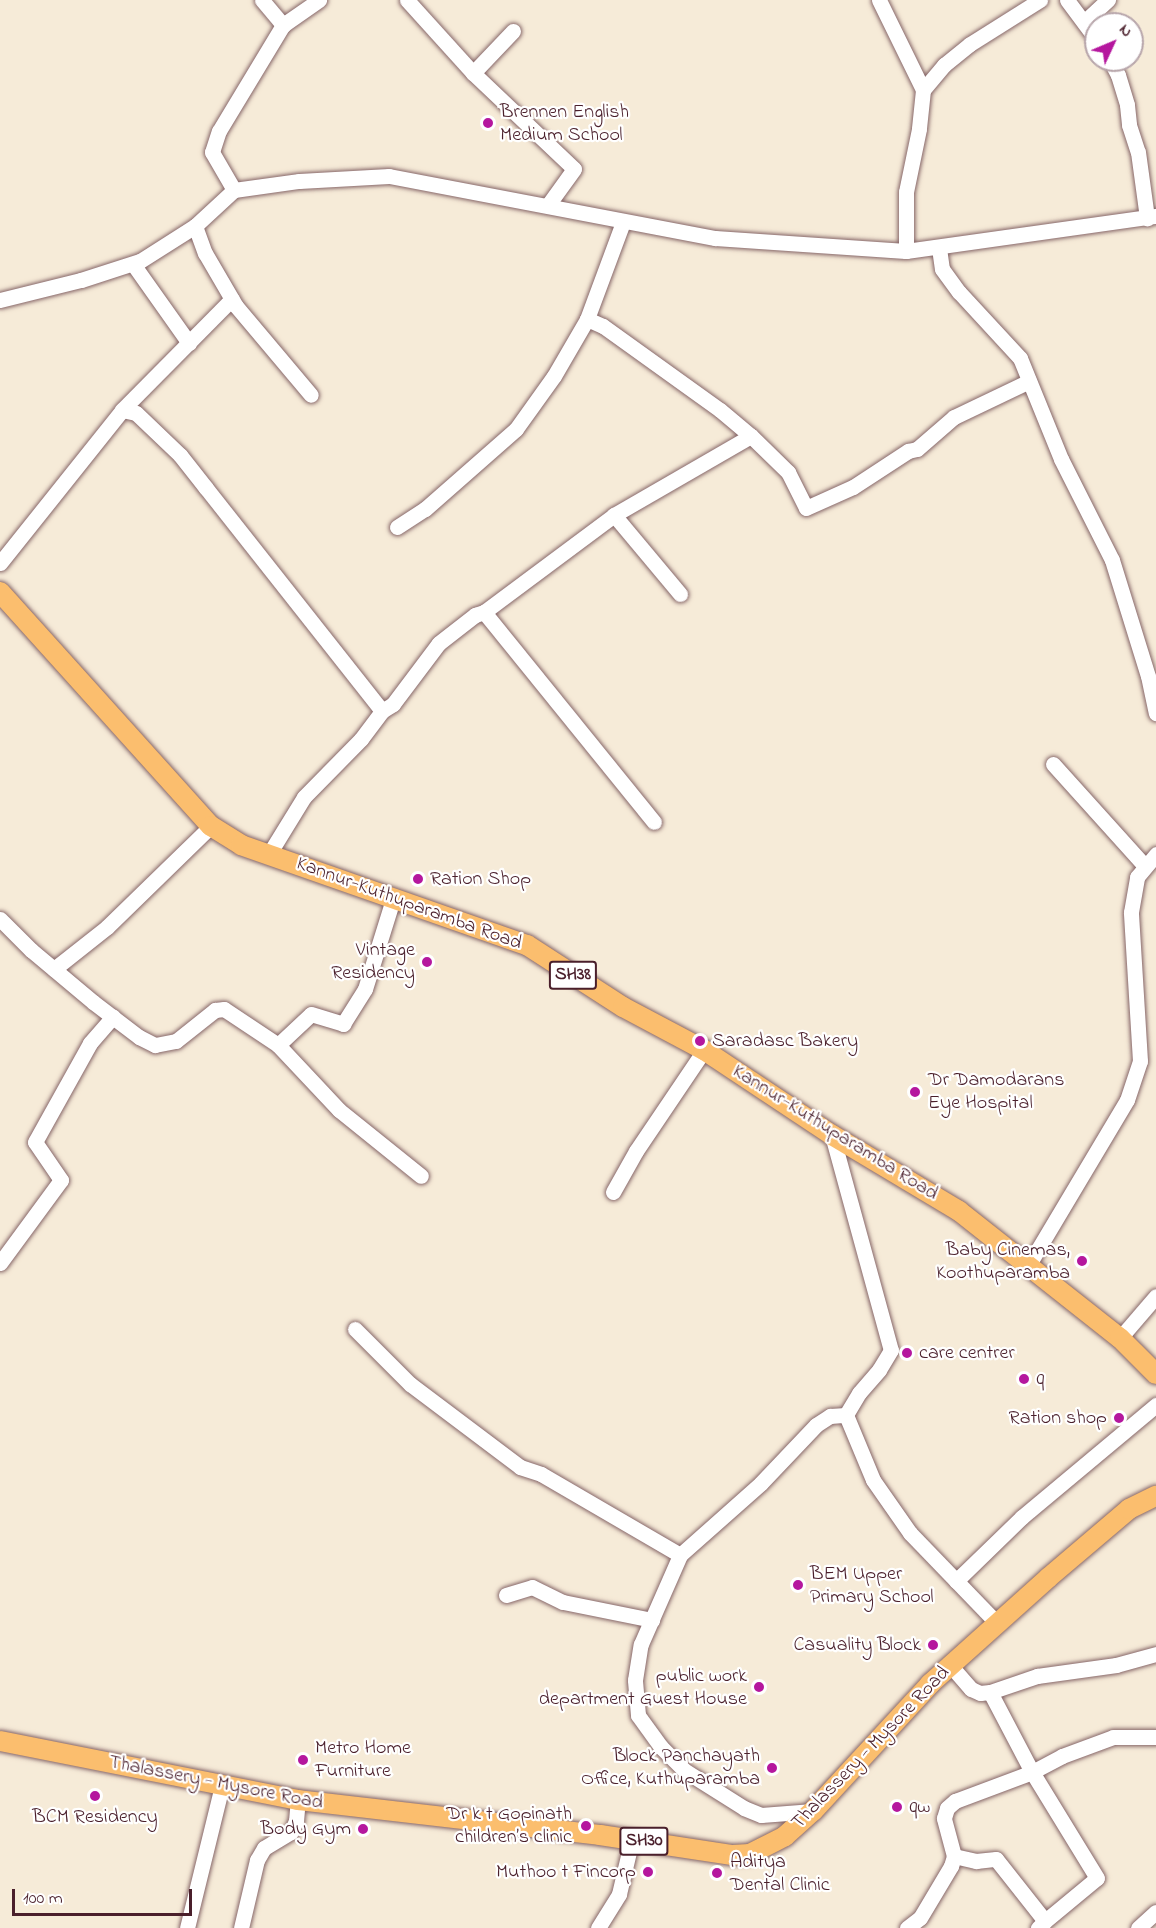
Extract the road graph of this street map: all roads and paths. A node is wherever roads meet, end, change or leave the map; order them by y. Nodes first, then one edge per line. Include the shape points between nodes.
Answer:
1 (262, 0) edge
2 (319, 0) edge
3 (407, 0) edge
4 (879, 0) edge
5 (1040, 0) edge
6 (1067, 0) edge
7 (1108, 0) edge
8 (1095, 12) edge
9 (1084, 22) edge
10 (283, 25) junction
11 (513, 31) dead end
12 (472, 72) junction
13 (1116, 72) edge
14 (923, 90) junction
15 (234, 190) junction
16 (548, 205) junction
17 (1152, 217) edge
18 (623, 222) junction
19 (195, 226) junction
20 (939, 248) junction
21 (906, 251) junction
22 (133, 264) junction
23 (232, 299) junction
24 (0, 300) edge
25 (587, 319) junction
26 (189, 343) junction
27 (1029, 381) junction
28 (311, 395) dead end
29 (122, 410) junction
30 (751, 436) junction
31 (614, 515) junction
32 (397, 527) dead end
33 (0, 563) edge
34 (0, 592) edge
35 (680, 594) dead end
36 (484, 612) junction
37 (382, 711) junction
38 (1156, 713) edge
39 (1053, 764) dead end
40 (654, 822) dead end
41 (211, 826) junction
42 (269, 854) junction
43 (1156, 854) edge
44 (1145, 866) junction
45 (393, 898) junction
46 (0, 919) edge
47 (54, 969) junction
48 (113, 1017) junction
49 (278, 1045) junction
50 (704, 1050) junction
51 (832, 1136) junction
52 (422, 1176) dead end
53 (613, 1192) dead end
54 (0, 1263) edge
55 (1028, 1266) junction
56 (1156, 1296) edge
57 (355, 1329) dead end
58 (1120, 1338) junction
59 (1156, 1374) edge
60 (1156, 1405) edge
61 (846, 1415) junction
62 (1156, 1496) edge
63 (680, 1555) junction
64 (956, 1581) junction
65 (506, 1595) dead end
66 (652, 1620) junction
67 (997, 1623) junction
68 (1156, 1654) edge
69 (950, 1665) junction
70 (990, 1692) junction
71 (1156, 1737) edge
72 (0, 1741) edge
73 (1032, 1772) junction
74 (222, 1785) junction
75 (298, 1800) junction
76 (813, 1811) junction
77 (632, 1839) junction
78 (954, 1856) junction
79 (1156, 1912) edge
80 (1041, 1925) edge
81 (187, 1928) edge
82 (241, 1928) edge
83 (598, 1928) edge
84 (907, 1928) edge
85 (1138, 1928) edge

1 - 10 street
2 - 10 street
3 - 12 street
4 - 14 street
5 - 14 street via 970,44 944,65
6 - 9 street
7 - 8 street
10 - 15 street via 219,131 212,152
11 - 12 street
12 - 16 street via 574,168
13 - 17 street
14 - 21 street via 920,129 906,192
15 - 16 street via 299,181 389,176
15 - 19 street
16 - 18 street
17 - 20 street
18 - 21 street via 715,238
18 - 25 street
19 - 22 street
19 - 23 street via 205,253
20 - 21 street
20 - 27 street via 942,269 1020,358
22 - 24 street
22 - 26 street
23 - 26 street
23 - 28 street
25 - 30 street via 720,410
25 - 32 street via 554,376 516,429 425,509
26 - 29 street
27 - 30 street via 954,417 917,449 853,487 806,508 788,472
27 - 38 street via 1061,459 1112,560
29 - 33 street
29 - 37 street via 136,413 180,455
30 - 31 street
31 - 35 street
31 - 36 street
34 - 41 main road, Kannur-Kuthuparamba Road / SH38
36 - 37 street via 439,643 393,704
36 - 40 street
37 - 42 street via 361,739 304,797
39 - 44 street
41 - 42 main road, Kannur-Kuthuparamba Road / SH38 via 241,845
41 - 47 street via 107,927
42 - 45 main road, Kannur-Kuthuparamba Road / SH38
43 - 44 street
44 - 55 street via 1137,877 1131,912 1140,1061 1127,1100
45 - 49 street via 365,989 343,1024 311,1014
45 - 50 main road, Kannur-Kuthuparamba Road / SH38 via 527,945 623,1007
46 - 47 street
47 - 48 street
48 - 49 street via 155,1045 176,1041 216,1010 224,1009
48 - 54 street via 90,1043 35,1142 61,1180
49 - 52 street via 339,1110
50 - 51 main road, Kannur-Kuthuparamba Road / SH38
50 - 53 street
51 - 55 main road, Kannur-Kuthuparamba Road / SH38 via 959,1211
51 - 61 street via 891,1350
55 - 58 main road, Kannur-Kuthuparamba Road / SH38
56 - 58 street
57 - 63 street via 410,1384 520,1467 541,1474
58 - 59 main road, Kannur-Kuthuparamba Road / SH38
60 - 64 street via 1022,1517
61 - 63 street via 830,1416 816,1425 761,1483
61 - 64 street via 873,1480 910,1533
62 - 67 main road, Thalassery - Mysore Road / SH30 via 1129,1509
63 - 66 street
64 - 67 street
65 - 66 street via 532,1587 563,1602
66 - 76 street via 641,1644 635,1680 638,1715 661,1747 684,1770 744,1808 761,1815
67 - 69 main road, Thalassery - Mysore Road / SH30
68 - 70 street via 1116,1665 1037,1676
69 - 70 street via 971,1689
69 - 76 main road, Thalassery - Mysore Road / SH30
70 - 73 street
71 - 73 street via 1113,1737
72 - 74 main road, Thalassery - Mysore Road / SH30
73 - 78 street via 955,1801 947,1808 944,1818
73 - 80 street via 1097,1878
74 - 75 main road, Thalassery - Mysore Road / SH30
74 - 81 street
75 - 77 main road, Thalassery - Mysore Road / SH30
75 - 82 street via 291,1832 264,1848 257,1860
76 - 77 main road, Thalassery - Mysore Road / SH30 via 774,1843 742,1855
77 - 83 street via 619,1894
78 - 80 street via 976,1862 996,1859
78 - 84 street via 920,1918
79 - 85 street

